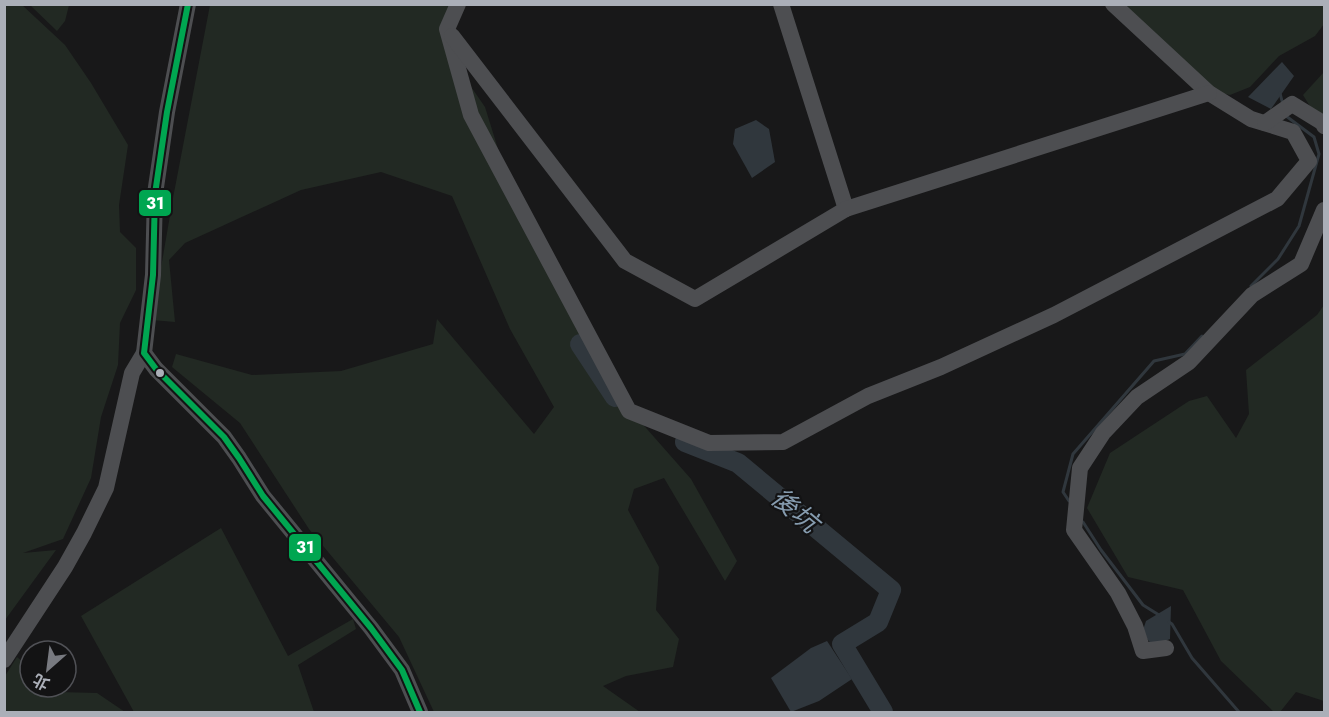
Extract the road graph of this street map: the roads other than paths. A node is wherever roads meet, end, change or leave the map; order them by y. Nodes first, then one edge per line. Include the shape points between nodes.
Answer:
1 (188, 4) edge
2 (458, 4) edge
3 (781, 4) edge
4 (1113, 4) edge
5 (447, 29) junction
6 (1209, 93) junction
7 (1265, 123) junction
8 (1324, 126) edge
9 (846, 209) junction
10 (1324, 210) edge
11 (144, 353) junction
12 (1166, 648) dead end
13 (4, 660) edge
14 (420, 712) edge

1 - 11 street via 155,194 153,275
2 - 5 street
3 - 9 street
4 - 6 street
5 - 7 street via 471,115 629,411 709,443 783,442 868,396 1054,315 1277,199 1309,161 1293,132
5 - 9 street via 625,261 695,299
6 - 7 street via 1251,119
6 - 9 street
7 - 8 street via 1292,104
10 - 12 street via 1300,264 1252,295 1189,362 1137,397 1103,433 1080,468 1074,530 1118,593 1143,651
11 - 13 street via 132,373 105,488 65,567
11 - 14 street via 224,437 263,496 371,628 402,670

